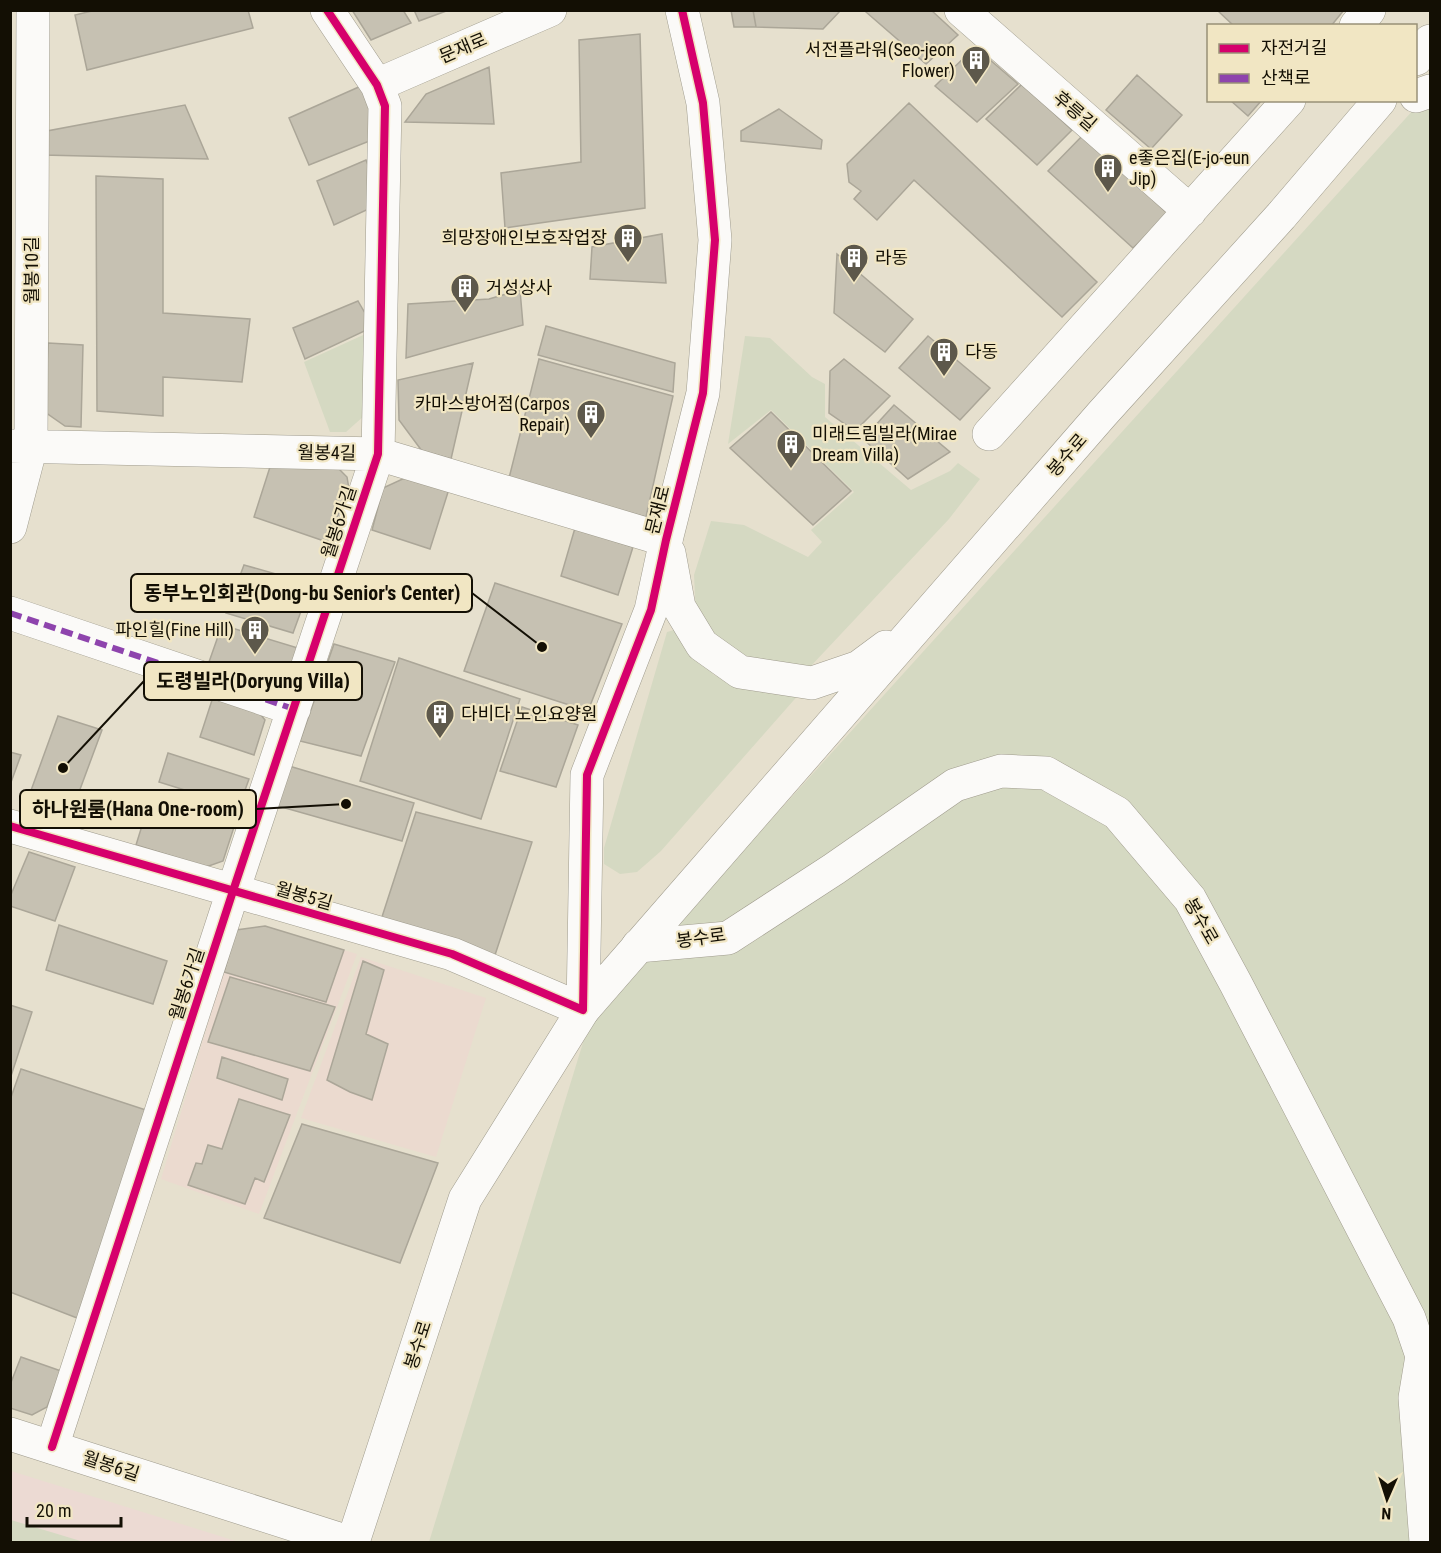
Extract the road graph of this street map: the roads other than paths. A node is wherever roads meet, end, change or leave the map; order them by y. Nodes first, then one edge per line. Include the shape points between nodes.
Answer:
1 (33, 10) edge
2 (327, 10) edge
3 (550, 10) edge
4 (682, 10) edge
5 (961, 10) edge
6 (1370, 10) edge
7 (1358, 24) edge
8 (1431, 41) edge
9 (1417, 57) edge
10 (377, 85) junction
11 (1287, 102) edge
12 (1378, 102) edge
13 (1401, 102) edge
14 (1326, 163) junction
15 (1190, 211) junction
16 (989, 434) dead end
17 (21, 446) edge
18 (378, 454) junction
19 (10, 527) edge
20 (666, 540) junction
21 (10, 614) edge
22 (930, 614) junction
23 (294, 709) junction
24 (10, 826) edge
25 (233, 891) junction
26 (638, 946) junction
27 (583, 1010) junction
28 (10, 1434) edge
29 (52, 1448) junction
30 (348, 1542) edge
31 (353, 1542) edge
32 (1426, 1542) edge

1 - 17 street, 월봉10길
2 - 10 street, 월봉6가길
3 - 10 street, 문재로
4 - 20 street, 문재로 via 703,103 715,240 703,393
5 - 15 street, 후릉길
6 - 7 street
8 - 9 street
10 - 18 street, 월봉6가길 via 385,106
11 - 15 street
12 - 14 street, 봉수로
13 - 14 street
14 - 22 street, 봉수로
15 - 16 street
17 - 18 street, 월봉4길
17 - 19 street, 월봉10길
18 - 20 street, 월봉4길
18 - 23 street, 월봉6가길
20 - 22 street via 679,607 702,645 740,672 812,683 859,667
20 - 27 street, 문재로 via 651,610 586,775
21 - 23 street
22 - 26 street, 봉수로
23 - 25 street, 월봉6가길
24 - 25 street, 월봉5길
25 - 27 street, 월봉5길 via 452,954
25 - 29 street, 월봉6가길
26 - 27 street, 봉수로
26 - 32 street, 봉수로 via 728,938 955,785 1001,771 1046,773 1117,813 1190,898 1409,1318 1422,1356 1416,1398
27 - 31 street, 봉수로 via 465,1199
28 - 29 street, 월봉6길
29 - 30 street, 월봉6길

